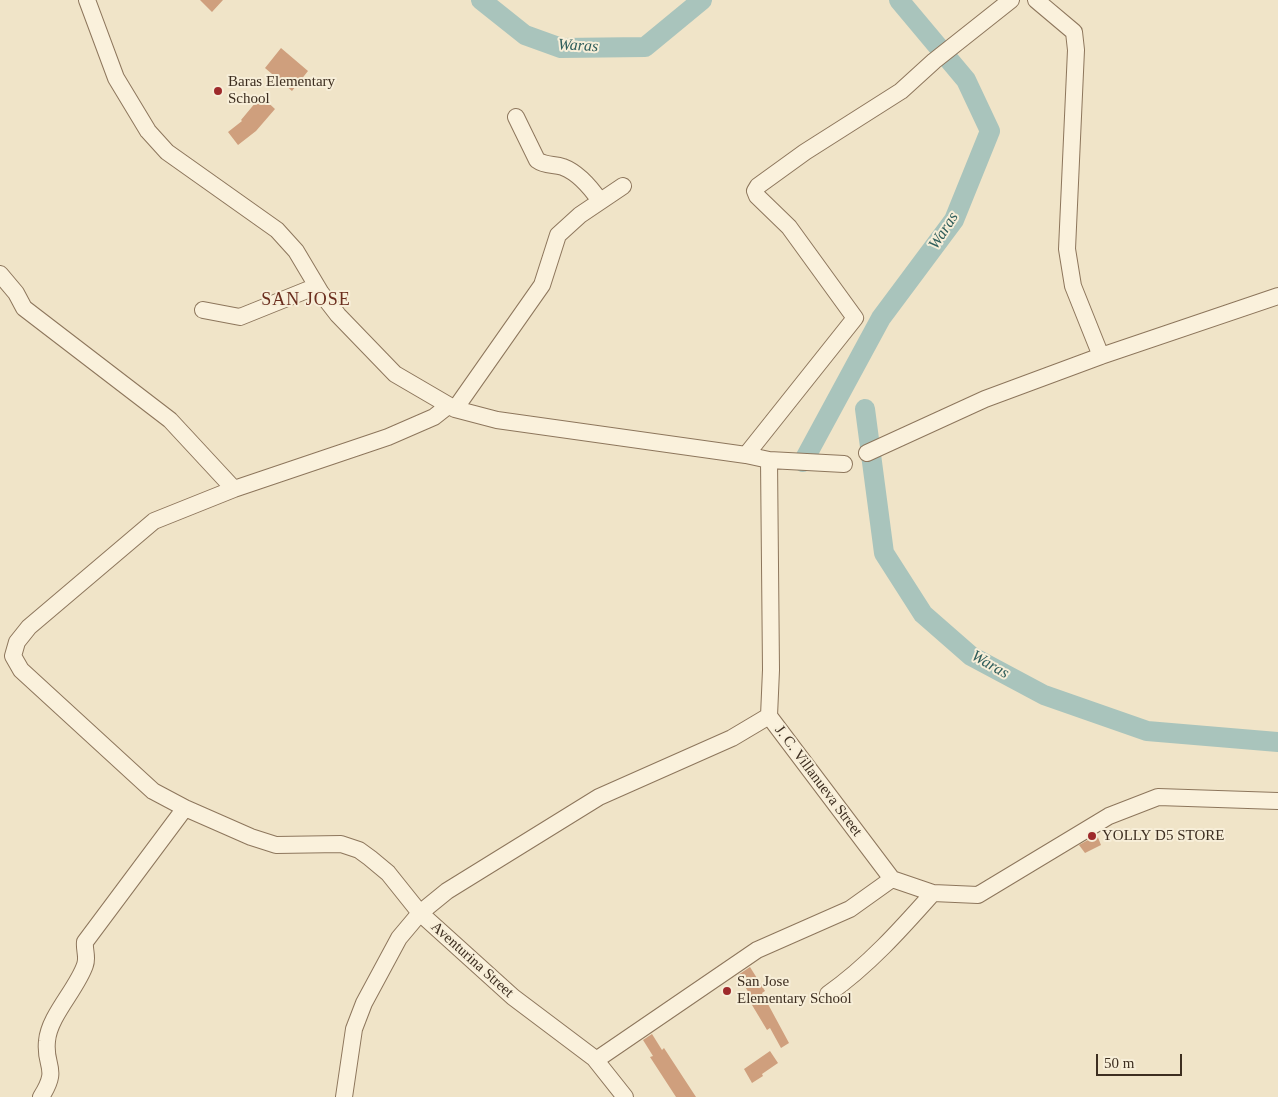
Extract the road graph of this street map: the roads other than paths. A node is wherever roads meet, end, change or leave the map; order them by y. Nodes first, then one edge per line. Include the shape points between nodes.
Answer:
1 (87, 0) edge
2 (1011, 0) edge
3 (1036, 0) edge
4 (516, 117) dead end
5 (623, 186) dead end
6 (600, 201) junction
7 (0, 274) edge
8 (317, 286) junction
9 (1278, 296) edge
10 (203, 310) dead end
11 (1101, 356) junction
12 (451, 408) junction
13 (867, 453) dead end
14 (746, 455) junction
15 (769, 460) junction
16 (844, 464) dead end
17 (234, 489) junction
18 (768, 716) junction
19 (1278, 801) edge
20 (185, 808) junction
21 (892, 879) junction
22 (933, 892) junction
23 (420, 913) junction
24 (828, 994) dead end
25 (596, 1060) junction
26 (41, 1097) edge
27 (344, 1097) edge
28 (625, 1097) edge

1 - 8 street via 116,78 148,131 167,152 277,230 296,251
2 - 14 street via 901,91 805,152 755,191 789,227 855,318
3 - 11 street via 1074,32 1076,50 1066,250 1073,286
4 - 6 street via 537,160 563,167 589,185
5 - 6 street
6 - 12 street via 566,226 558,236 542,285
7 - 17 street via 16,292 24,308 170,420
8 - 10 street via 240,317
8 - 12 street via 360,340 395,374
9 - 11 street
11 - 13 street via 986,399
12 - 14 street via 497,420
12 - 17 street via 388,437
14 - 15 street
15 - 16 street
15 - 18 street via 772,670
17 - 20 street, Aventurina Street via 154,521 29,627 17,642 13,656 21,670 154,791
18 - 21 street, J. C. Villanueva Street
18 - 23 street, J. C. Villanueva Street via 732,738 599,797 447,891
19 - 22 street via 1158,796 1109,816 978,895
20 - 23 street, Aventurina Street via 276,845 341,844 359,850 388,873
20 - 26 street via 85,942 86,964 52,1026 47,1042 51,1077
21 - 22 street
21 - 25 street via 850,909 757,950
22 - 24 street via 908,922 848,980
23 - 25 street, Aventurina Street via 513,997
23 - 27 street, J. C. Villanueva Street via 399,938 364,1003 354,1029
25 - 28 street, Aventurina Street

